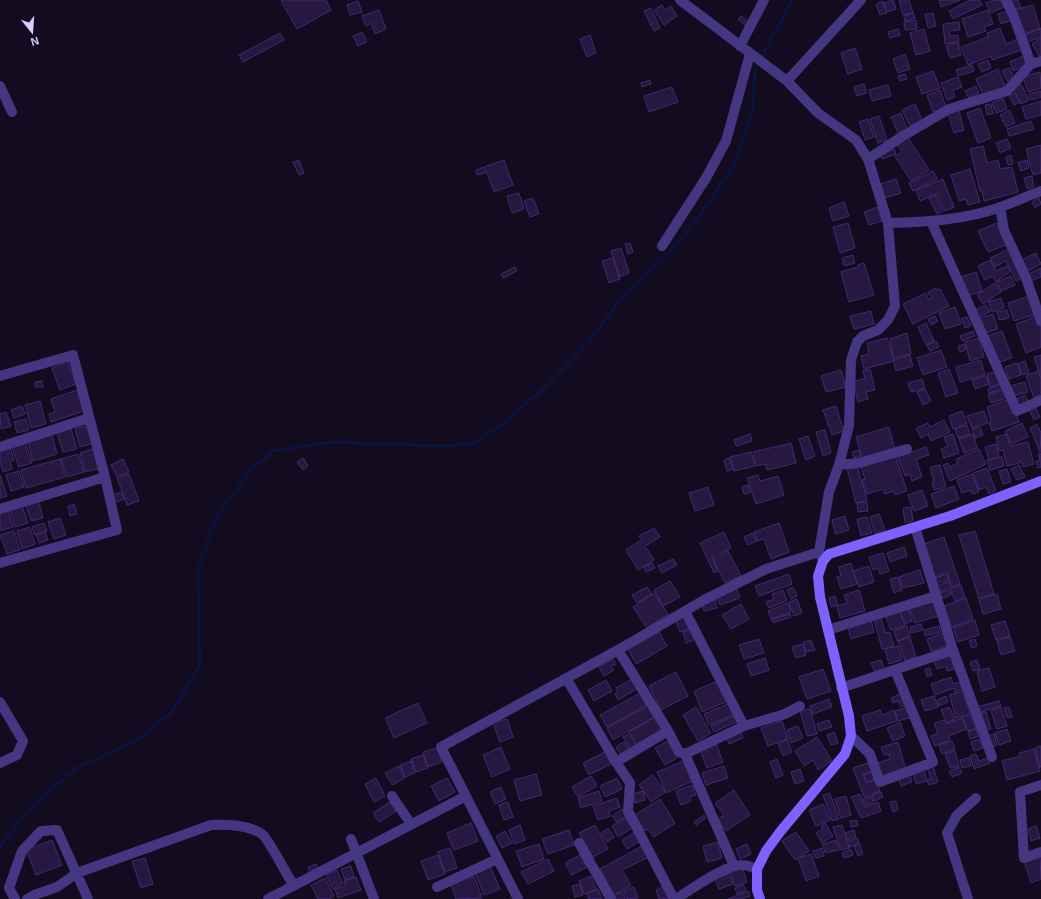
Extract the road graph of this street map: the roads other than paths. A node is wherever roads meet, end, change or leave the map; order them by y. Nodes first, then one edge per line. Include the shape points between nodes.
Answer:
1 (680, 0) edge
2 (764, 0) edge
3 (861, 0) edge
4 (1006, 0) edge
5 (740, 46) junction
6 (750, 54) junction
7 (1036, 63) edge
8 (787, 81) junction
9 (0, 86) edge
10 (12, 112) dead end
11 (868, 159) junction
12 (1041, 190) edge
13 (1000, 207) junction
14 (931, 222) junction
15 (888, 223) junction
16 (662, 246) dead end
17 (1041, 321) edge
18 (0, 376) edge
19 (1041, 400) edge
20 (89, 418) junction
21 (0, 447) edge
22 (907, 449) dead end
23 (840, 465) junction
24 (104, 477) junction
25 (1041, 481) edge
26 (0, 509) edge
27 (915, 527) junction
28 (821, 556) junction
29 (0, 563) edge
30 (936, 596) junction
31 (685, 610) junction
32 (828, 630) junction
33 (618, 650) junction
34 (953, 650) junction
35 (895, 670) junction
36 (566, 678) junction
37 (841, 688) junction
38 (0, 702) edge
39 (800, 706) dead end
40 (744, 726) junction
41 (668, 731) junction
42 (851, 736) junction
43 (685, 754) junction
44 (992, 757) dead end
45 (616, 762) junction
46 (0, 763) edge
47 (1041, 785) edge
48 (392, 796) dead end
49 (466, 796) junction
50 (976, 798) dead end
51 (411, 824) junction
52 (352, 839) dead end
53 (579, 843) dead end
54 (356, 852) junction
55 (1041, 852) edge
56 (497, 859) junction
57 (734, 866) junction
58 (757, 869) junction
59 (78, 873) junction
60 (294, 886) junction
61 (437, 887) dead end
62 (15, 899) edge
63 (27, 899) edge
64 (88, 899) edge
65 (268, 899) edge
66 (374, 899) edge
67 (518, 899) edge
68 (610, 899) edge
69 (675, 899) edge
70 (760, 899) edge
71 (968, 899) edge

1 - 5 street
2 - 5 street
3 - 8 street
4 - 7 street
5 - 6 street
6 - 8 street
6 - 16 street via 726,141 706,178
7 - 11 street via 1007,91 950,109
8 - 11 street via 818,113 856,140
9 - 10 street
11 - 15 street
12 - 13 street
13 - 14 street
13 - 17 street via 1004,230 1026,278
14 - 15 street
14 - 19 street via 1017,411
15 - 23 street via 895,306 888,320 878,330 863,336 853,351 849,426
18 - 20 street via 73,355
20 - 21 street
20 - 24 street
22 - 23 street via 858,463
23 - 28 street via 829,492
24 - 26 street
24 - 29 street via 117,530
25 - 27 main road
27 - 28 main road
27 - 30 street
28 - 31 street via 766,569
28 - 32 main road via 818,576
30 - 32 street
30 - 34 street
31 - 33 street
31 - 40 street
32 - 37 main road
33 - 36 street
33 - 41 street
34 - 35 street
34 - 44 street
35 - 37 street
35 - 42 street via 933,762 880,782 870,754
36 - 45 street
36 - 49 street via 441,747
37 - 42 main road via 849,716
38 - 46 street via 23,741 17,754
39 - 40 street via 785,714
40 - 43 street
41 - 43 street via 679,752
41 - 45 street
42 - 58 main road via 845,754 780,832
43 - 57 street
45 - 69 street via 630,783 628,811
47 - 55 street via 1020,792 1024,858
48 - 51 street
49 - 51 street
49 - 56 street
50 - 71 street via 957,815 947,833
51 - 54 street
52 - 54 street
53 - 68 street
54 - 60 street
54 - 66 street
56 - 61 street
56 - 67 street
57 - 58 street via 743,864
57 - 69 street
58 - 70 main road via 757,890
59 - 60 street via 211,825 229,824 263,836
59 - 62 street via 57,830 41,831 22,851 9,888
59 - 63 street via 56,887
59 - 64 street
60 - 65 street

